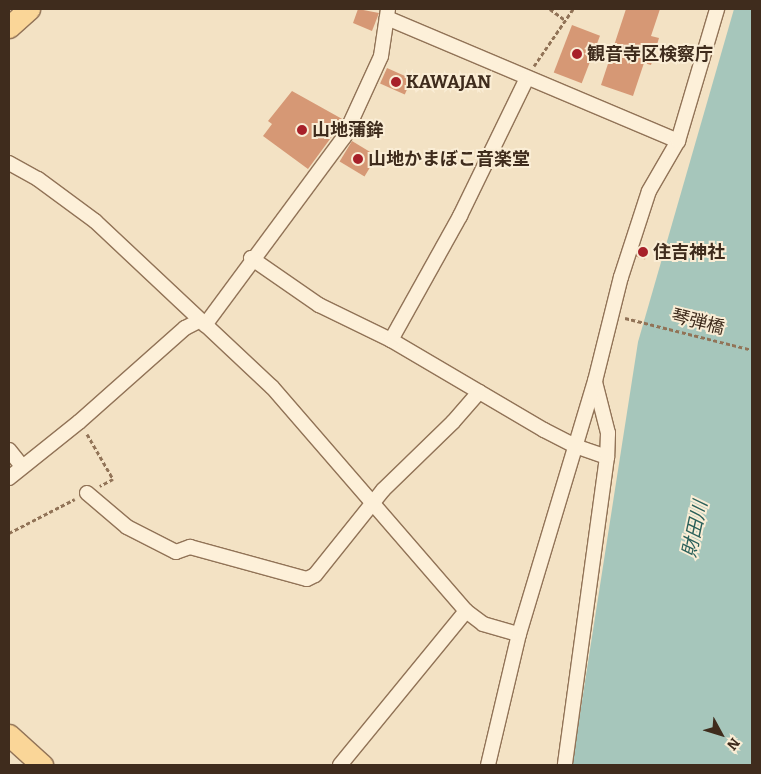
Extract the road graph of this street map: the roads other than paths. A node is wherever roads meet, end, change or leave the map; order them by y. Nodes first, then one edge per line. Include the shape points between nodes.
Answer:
1 (29, 9) edge
2 (718, 9) edge
3 (388, 14) edge
4 (9, 27) edge
5 (527, 78) junction
6 (678, 141) junction
7 (9, 163) edge
8 (251, 258) junction
9 (202, 323) junction
10 (391, 340) junction
11 (595, 382) junction
12 (479, 392) junction
13 (575, 446) junction
14 (9, 450) edge
15 (607, 457) junction
16 (22, 466) junction
17 (9, 478) edge
18 (86, 493) dead end
19 (374, 502) junction
20 (466, 611) junction
21 (519, 634) junction
22 (12, 744) edge
23 (42, 765) edge
24 (340, 765) edge
25 (488, 765) edge
26 (565, 765) edge

1 - 4 main road
2 - 6 street
3 - 5 street
3 - 8 street via 380,56 344,137
5 - 6 street
5 - 10 street via 460,216
6 - 11 street via 649,191 621,277
7 - 9 street via 38,179 95,221
8 - 9 street
8 - 10 street via 319,305
9 - 16 street via 185,328 79,422
9 - 19 street via 272,387
10 - 12 street
11 - 13 street
11 - 15 street via 608,433
12 - 13 street
12 - 19 street
13 - 15 street
13 - 21 street
14 - 16 street
15 - 26 street
16 - 17 street
18 - 19 street via 127,527 176,552 190,547 307,579 315,575
19 - 20 street
20 - 21 street via 483,624
20 - 24 street
21 - 25 street
22 - 23 main road

